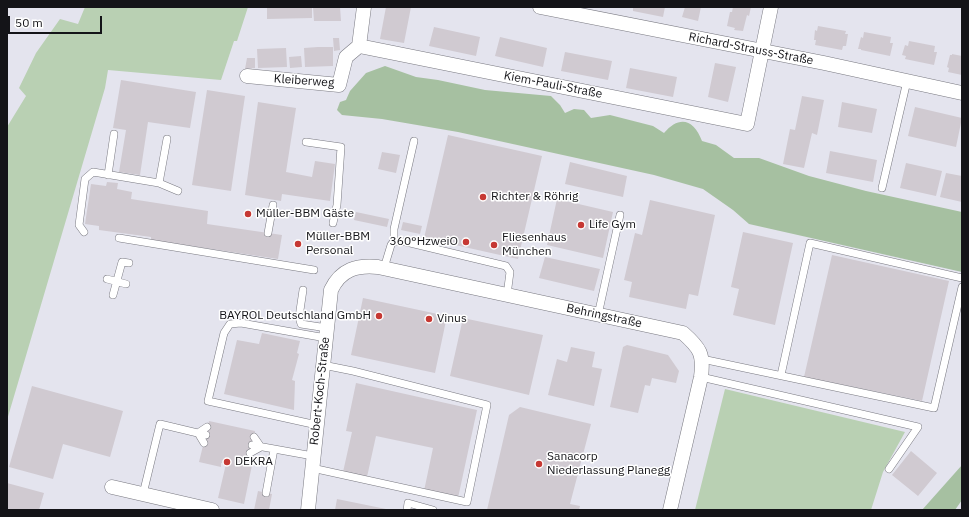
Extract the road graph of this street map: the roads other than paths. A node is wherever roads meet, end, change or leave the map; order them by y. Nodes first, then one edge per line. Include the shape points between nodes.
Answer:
1 (364, 7) edge
2 (540, 7) edge
3 (771, 7) edge
4 (359, 46) junction
5 (761, 51) junction
6 (247, 76) dead end
7 (906, 81) junction
8 (962, 94) edge
9 (114, 134) dead end
10 (166, 139) dead end
11 (414, 141) dead end
12 (306, 142) dead end
13 (108, 175) junction
14 (159, 183) junction
15 (882, 188) dead end
16 (178, 191) dead end
17 (272, 205) dead end
18 (620, 216) dead end
19 (333, 222) dead end
20 (84, 232) dead end
21 (268, 233) dead end
22 (119, 238) dead end
23 (394, 241) junction
24 (129, 263) dead end
25 (384, 268) junction
26 (314, 270) dead end
27 (342, 275) joint
28 (962, 278) edge
29 (108, 279) dead end
30 (117, 281) junction
31 (126, 284) dead end
32 (962, 286) edge
33 (303, 290) dead end
34 (113, 295) dead end
35 (507, 295) junction
36 (598, 315) junction
37 (327, 333) junction
38 (702, 359) junction
39 (323, 365) junction
40 (781, 375) junction
41 (701, 378) junction
42 (317, 425) junction
43 (207, 427) dead end
44 (253, 441) dead end
45 (261, 447) junction
46 (274, 449) junction
47 (250, 453) dead end
48 (313, 462) junction
49 (889, 469) dead end
50 (112, 487) dead end
51 (266, 493) dead end
52 (143, 494) junction
53 (212, 510) edge
54 (308, 510) edge
55 (407, 510) edge
56 (433, 510) edge
57 (670, 510) edge

1 - 4 street
2 - 5 street, Richard-Strauss-Straße
3 - 5 street
4 - 5 street, Kiem-Pauli-Straße via 747,124
4 - 6 street, Kleiberweg via 346,56 339,85
5 - 7 street, Richard-Strauss-Straße
7 - 8 street, Richard-Strauss-Straße
7 - 15 lane
9 - 13 lane
10 - 14 lane
11 - 23 lane via 394,229
12 - 19 lane via 341,147 337,205
13 - 14 lane
13 - 20 lane via 93,172 85,179 78,224
14 - 16 lane
17 - 21 lane
18 - 36 lane
22 - 26 lane
23 - 25 lane
23 - 35 lane via 506,266 510,272
24 - 30 lane via 122,262
25 - 27 street, Behringstraße via 364,266 348,270
25 - 35 street, Behringstraße
27 - 37 street, Robert-Koch-Straße via 331,290
28 - 40 lane via 810,243
29 - 30 lane
30 - 31 lane
30 - 34 lane
32 - 40 lane via 934,408
33 - 37 lane via 299,316 301,324
35 - 36 street, Behringstraße
36 - 38 street, Behringstraße via 683,333 696,345
37 - 39 street, Robert-Koch-Straße
37 - 42 lane via 241,323 230,324 224,333 208,401
38 - 40 lane
38 - 41 street
39 - 42 street, Robert-Koch-Straße
39 - 48 lane via 487,405 466,502
41 - 49 lane via 918,427
41 - 57 street
42 - 48 street, Robert-Koch-Straße
43 - 52 lane via 203,437 160,424
44 - 45 lane
45 - 46 lane
45 - 47 lane
46 - 48 lane
46 - 51 lane
48 - 54 street, Robert-Koch-Straße
50 - 52 street
52 - 53 street
55 - 56 lane via 408,503

